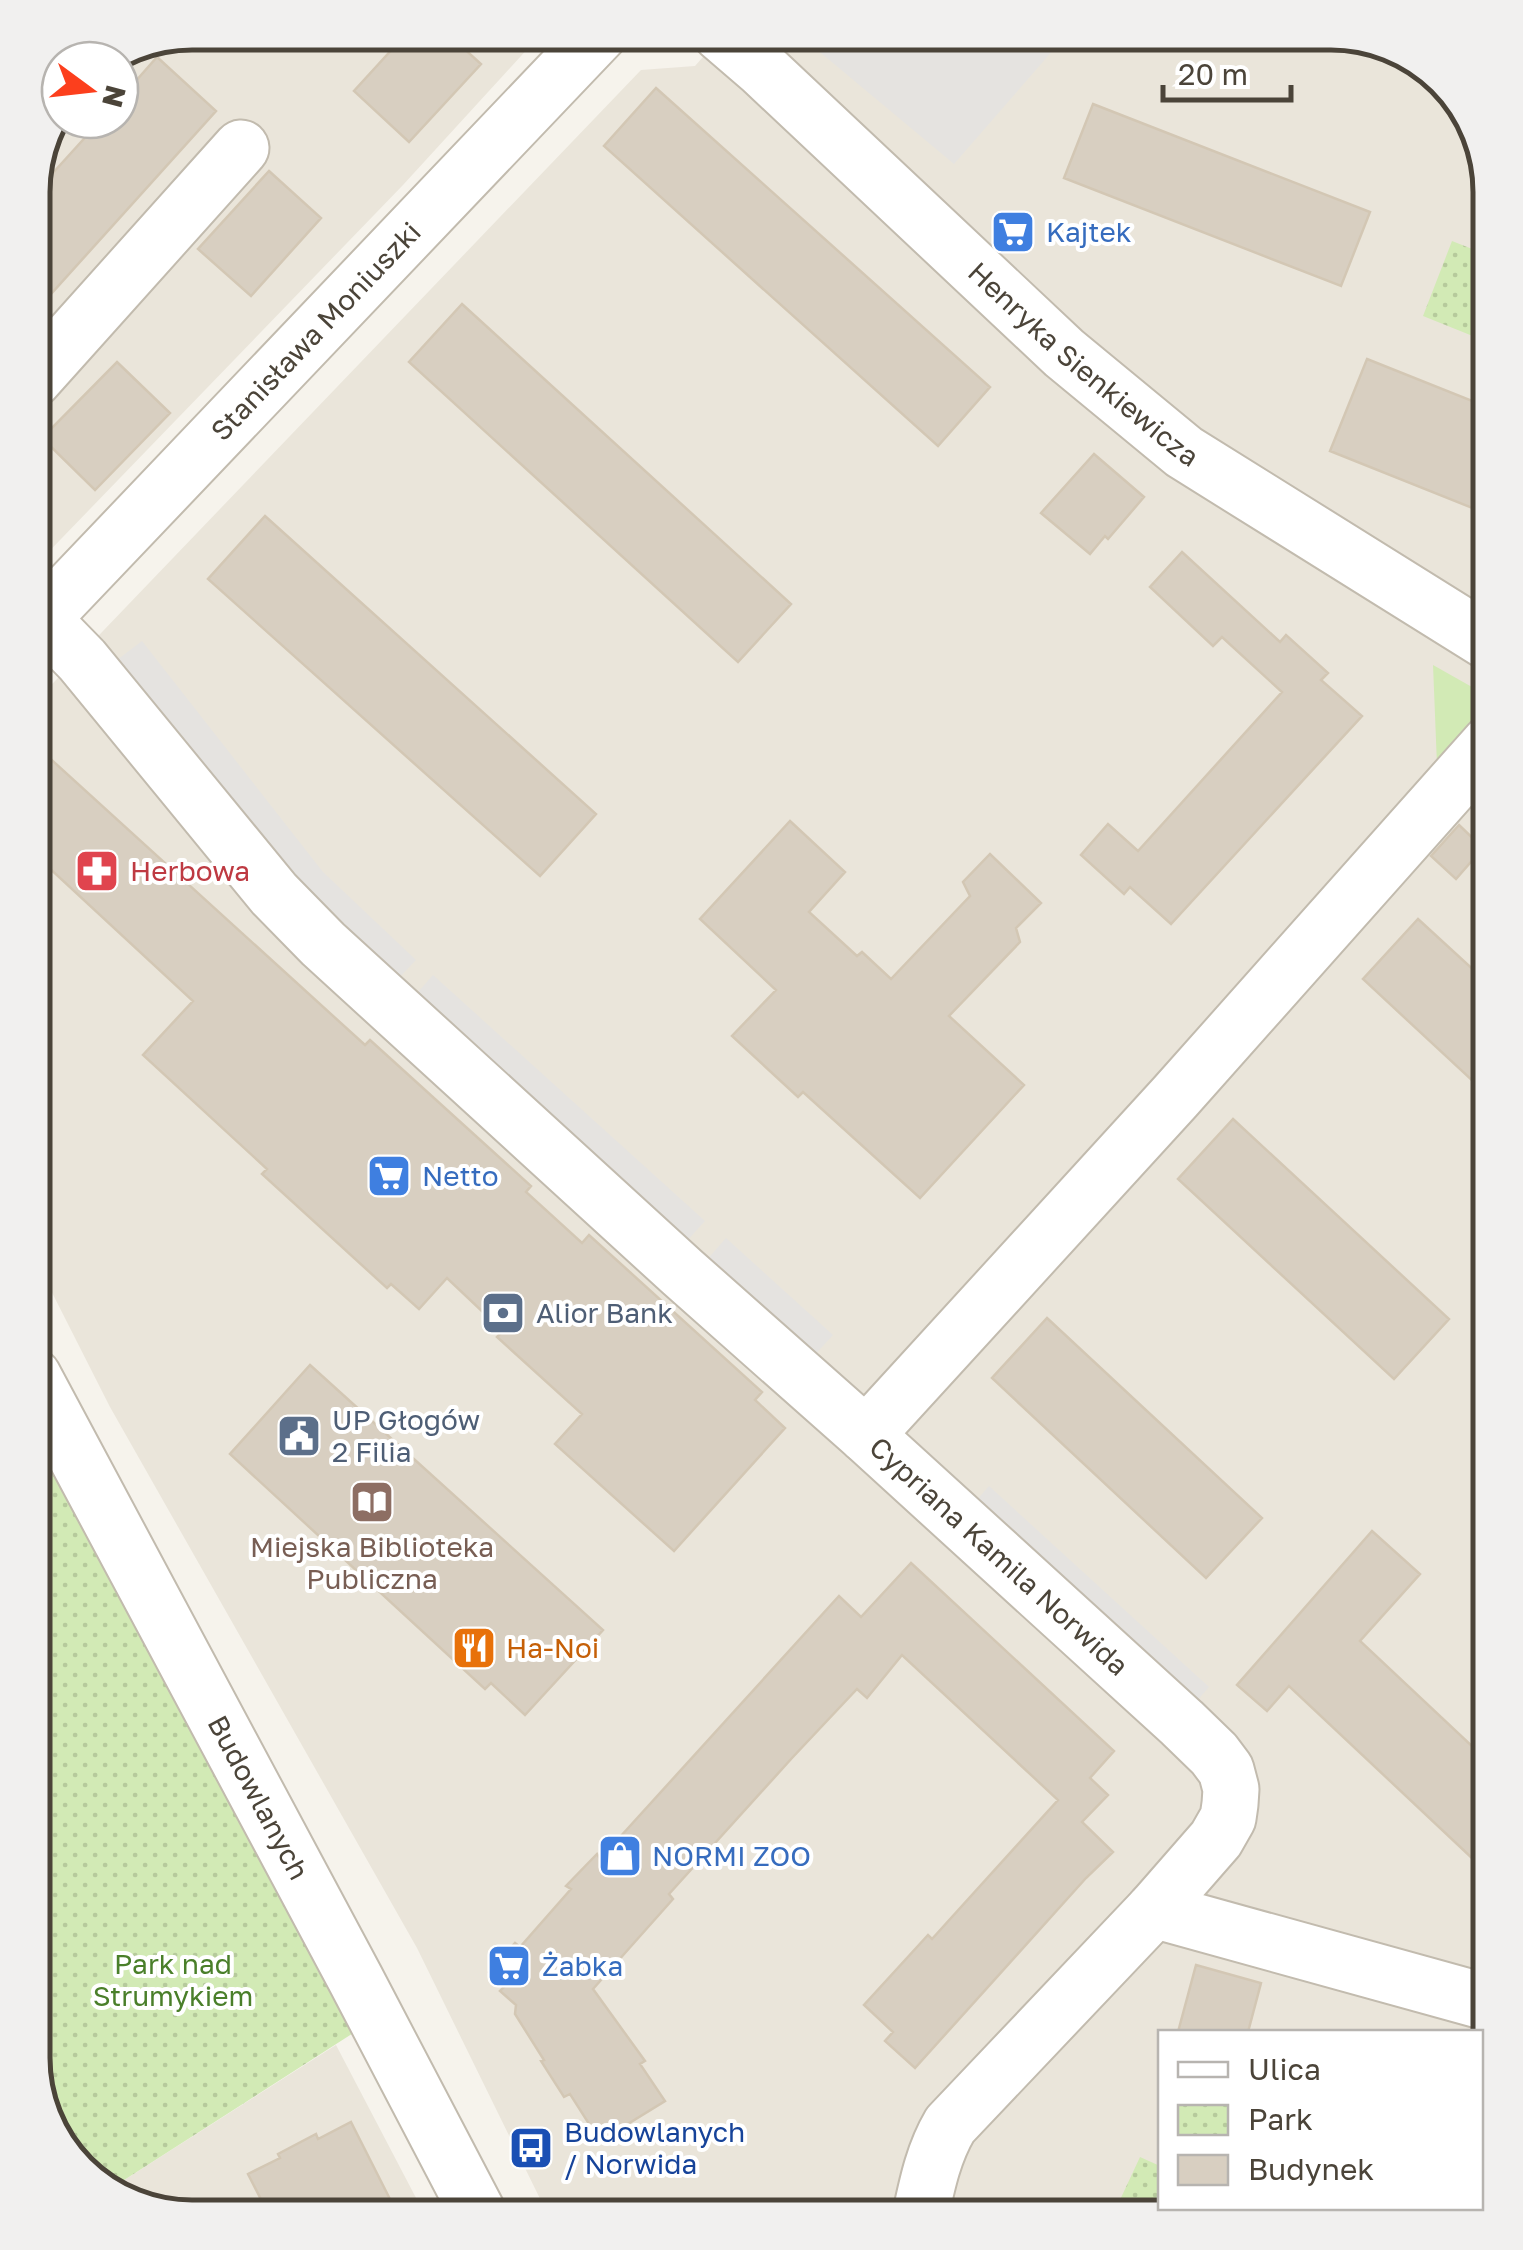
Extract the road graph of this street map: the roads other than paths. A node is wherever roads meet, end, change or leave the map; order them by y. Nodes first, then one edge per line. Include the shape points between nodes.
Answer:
1 (583, 50) edge
2 (740, 50) edge
3 (241, 148) dead end
4 (50, 361) edge
5 (50, 610) edge
6 (1473, 632) edge
7 (50, 633) edge
8 (1473, 762) edge
9 (50, 1408) edge
10 (866, 1434) junction
11 (1154, 1910) junction
12 (1473, 1998) edge
13 (471, 2200) edge
14 (924, 2200) edge

1 - 5 street, Stanisława Moniuszki
2 - 6 street, Henryka Sienkiewicza via 1064,352 1184,452
3 - 4 street
7 - 10 street via 82,660 274,894 323,944
8 - 10 street, Cypriana Kamila Norwida
9 - 13 street, Budowlanych
10 - 11 street, Cypriana Kamila Norwida via 1226,1770 1228,1818
11 - 12 street
11 - 14 street, Cypriana Kamila Norwida via 950,2125

